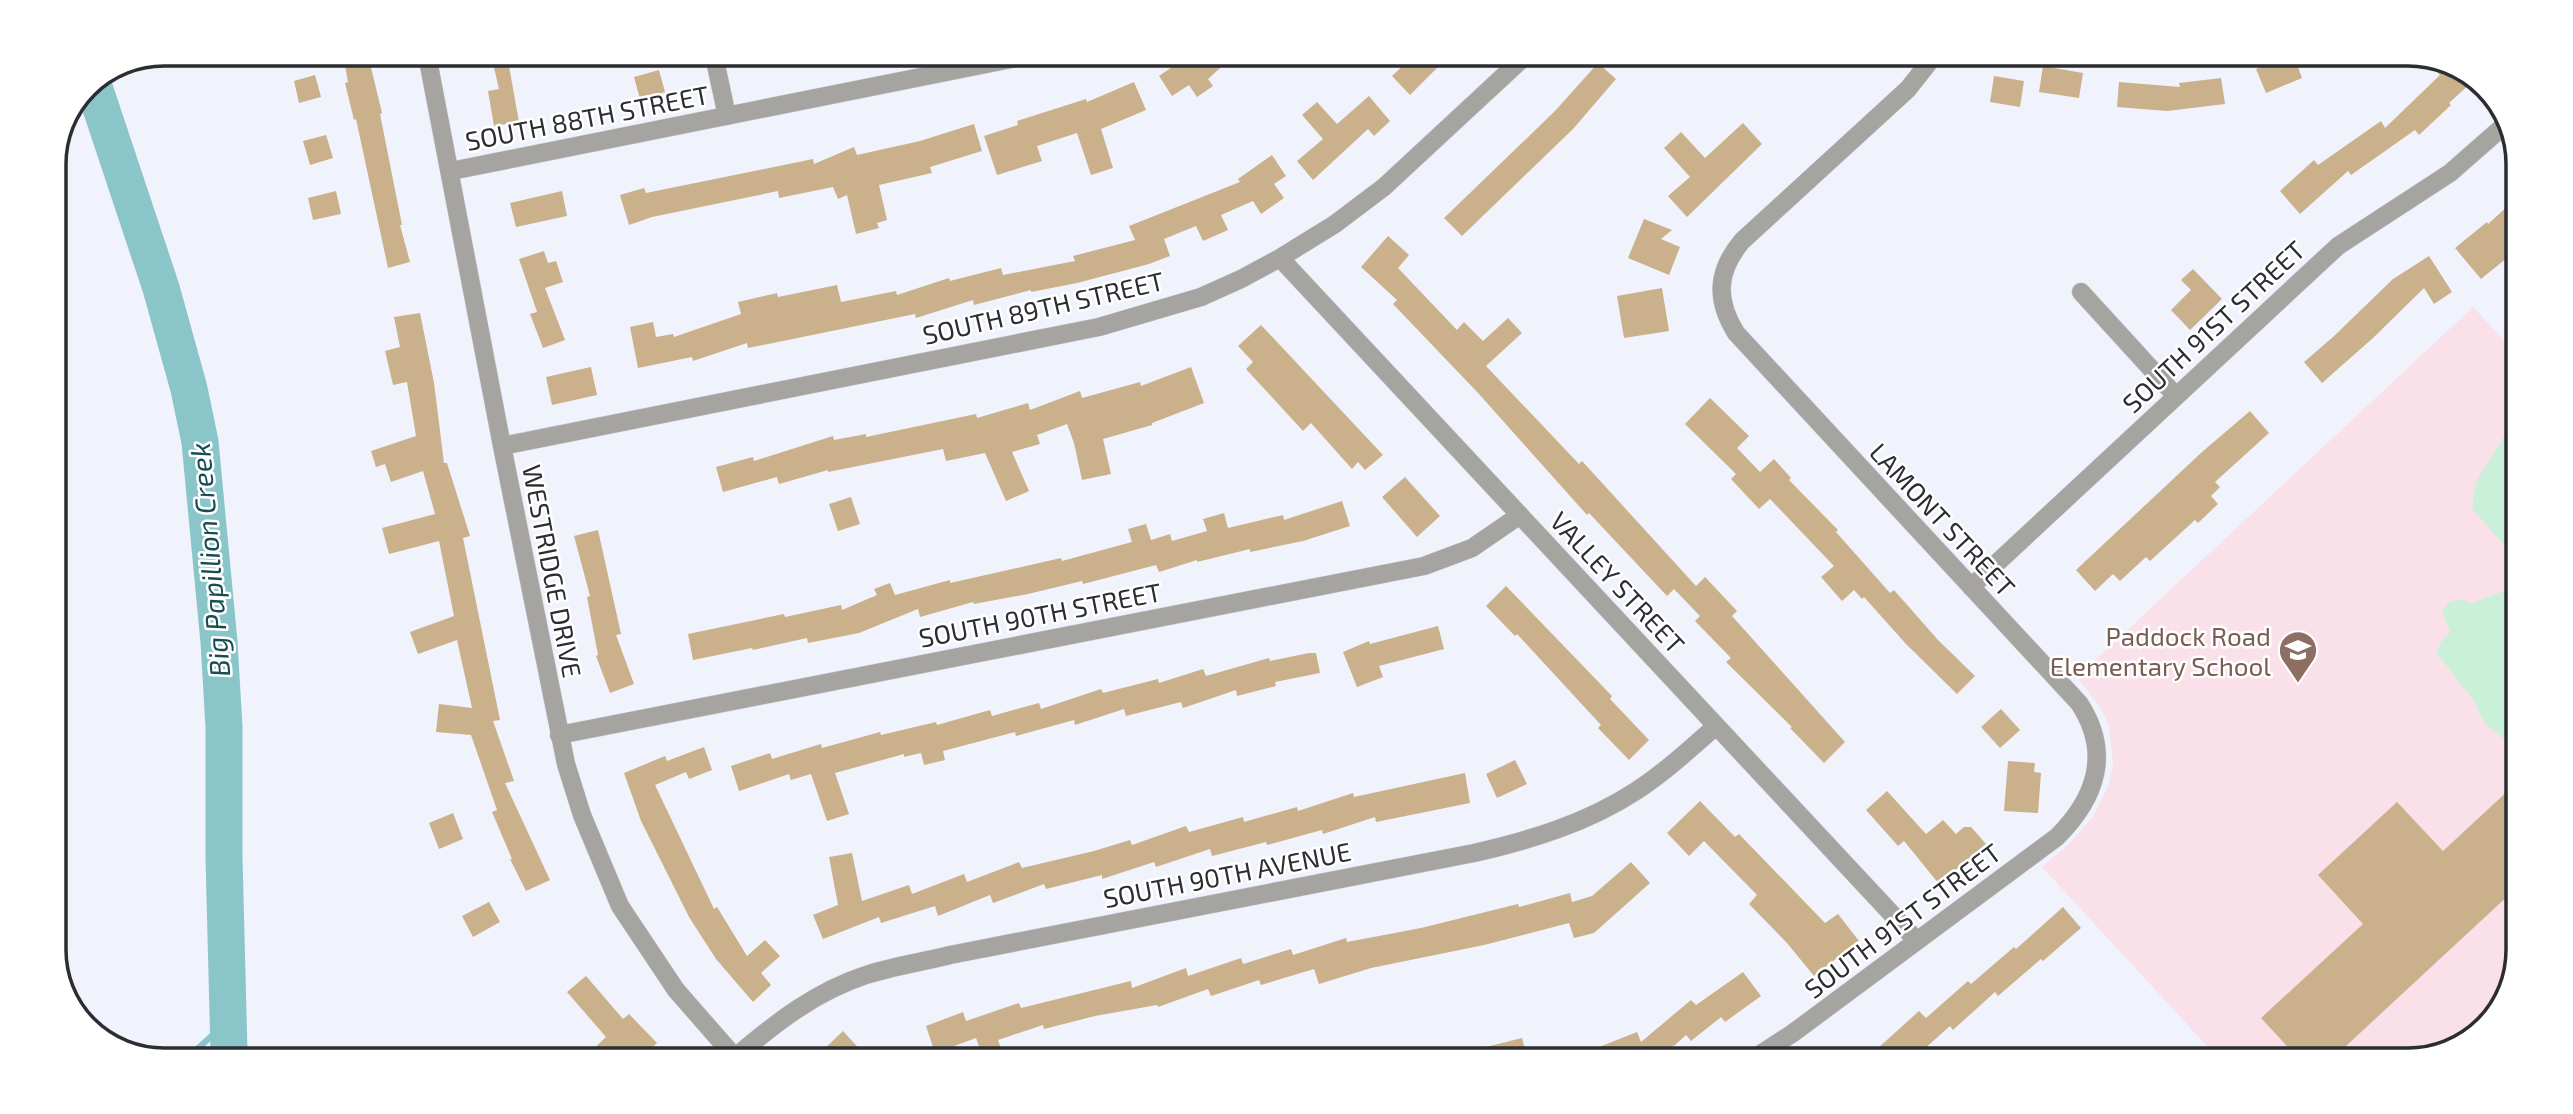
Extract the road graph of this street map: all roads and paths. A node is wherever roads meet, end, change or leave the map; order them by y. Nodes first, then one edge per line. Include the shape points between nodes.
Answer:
1 (429, 66) edge
2 (717, 66) edge
3 (976, 66) edge
4 (1514, 66) edge
5 (1926, 66) edge
6 (727, 116) junction
7 (2500, 130) edge
8 (451, 171) junction
9 (1280, 258) junction
10 (2081, 292) dead end
11 (2176, 396) junction
12 (502, 446) junction
13 (1520, 515) junction
14 (1971, 587) junction
15 (1716, 726) junction
16 (559, 735) junction
17 (2075, 819) joint
18 (1917, 941) junction
19 (727, 1048) edge
20 (747, 1048) edge
21 (1770, 1048) edge

1 - 8 street, WESTRIDGE DRIVE
2 - 6 street
3 - 6 street, SOUTH 88TH STREET
4 - 9 street, SOUTH 89TH STREET via 1384,187
5 - 14 street, LAMONT STREET via 1908,89 1742,241 1727,262 1721,295 1736,333
6 - 8 street, SOUTH 88TH STREET
7 - 11 street, SOUTH 91ST STREET via 2450,173 2338,246
8 - 12 street, WESTRIDGE DRIVE
9 - 12 street, SOUTH 89TH STREET via 1201,297 1099,327
9 - 13 street, VALLEY STREET
10 - 11 street
11 - 14 street, SOUTH 91ST STREET
12 - 16 street, WESTRIDGE DRIVE
13 - 15 street, VALLEY STREET
13 - 16 street, SOUTH 90TH STREET via 1472,548 1424,566
14 - 17 street, LAMONT STREET via 2087,716 2095,736 2096,769
15 - 18 street, VALLEY STREET
15 - 20 street, SOUTH 90TH AVENUE via 1634,792 1545,834 1474,853 867,974 802,1005
16 - 19 street, WESTRIDGE DRIVE via 582,815 620,906 676,990
17 - 18 street, SOUTH 91ST STREET
18 - 21 street, SOUTH 91ST STREET

